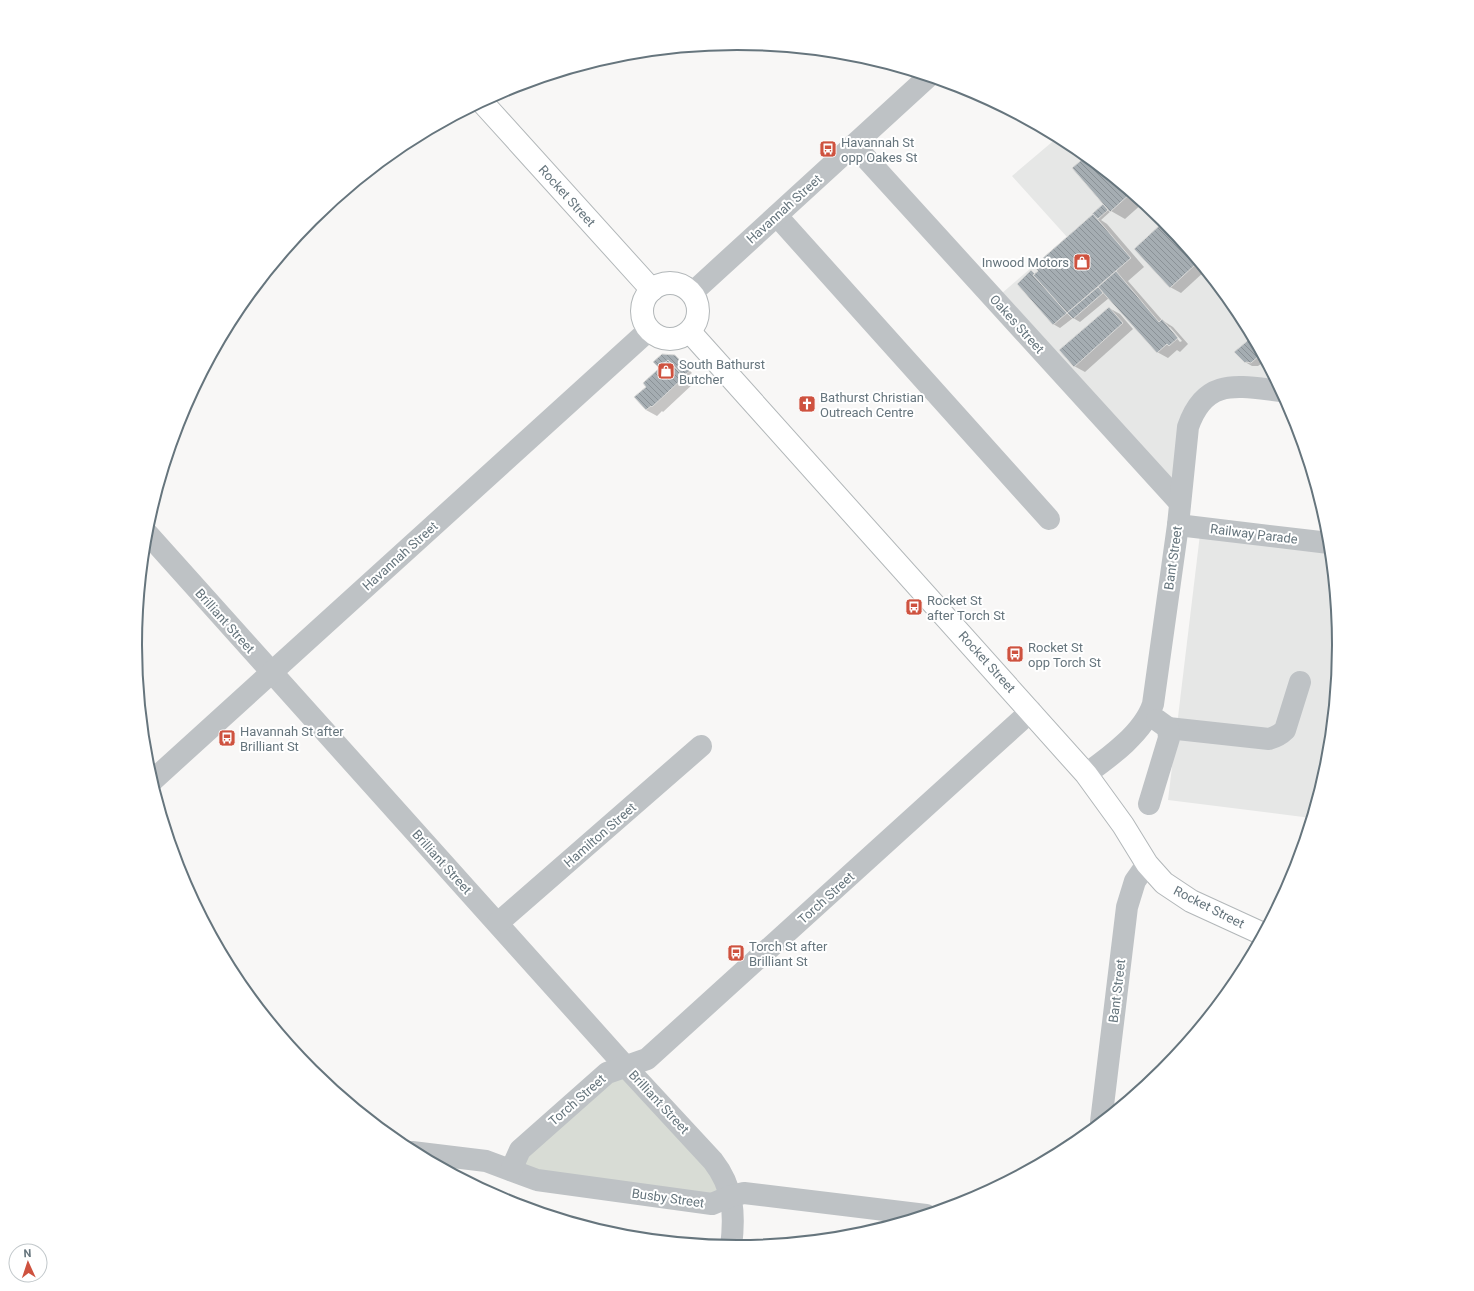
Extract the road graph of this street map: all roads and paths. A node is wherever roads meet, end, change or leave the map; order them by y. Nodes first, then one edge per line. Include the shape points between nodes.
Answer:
1 (924, 81) edge
2 (485, 106) edge
3 (854, 145) junction
4 (777, 216) junction
5 (652, 290) junction
6 (692, 293) junction
7 (649, 330) junction
8 (690, 332) junction
9 (1275, 390) edge
10 (1180, 503) junction
11 (1049, 519) dead end
12 (1178, 525) junction
13 (152, 538) edge
14 (1323, 542) edge
15 (271, 672) junction
16 (1300, 682) dead end
17 (1031, 711) junction
18 (1150, 714) junction
19 (1168, 728) junction
20 (702, 746) dead end
21 (1086, 774) junction
22 (157, 777) edge
23 (1149, 804) dead end
24 (1146, 864) junction
25 (498, 923) junction
26 (1259, 932) edge
27 (626, 1067) junction
28 (1102, 1117) edge
29 (427, 1154) edge
30 (511, 1170) junction
31 (731, 1196) junction
32 (914, 1214) edge
33 (732, 1241) edge

1 - 3 street, Havannah Street
2 - 5 main road, Rocket Street
3 - 4 street, Havannah Street
3 - 10 street, Oakes Street
4 - 6 street, Havannah Street
4 - 11 street
5 - 6 main road via 668,283 685,287
5 - 7 main road via 642,305 644,323
6 - 8 main road via 699,309 698,318
7 - 8 main road via 656,336 669,339 682,337
7 - 15 street, Havannah Street
8 - 17 main road, Rocket Street
9 - 10 street, Bant Street via 1226,388 1206,397 1198,405 1188,428
10 - 12 street, Bant Street
12 - 14 street, Railway Parade
12 - 18 street, Bant Street
13 - 15 street, Brilliant Street
15 - 22 street, Havannah Street
15 - 25 street, Brilliant Street
16 - 19 street via 1285,730 1281,735 1269,738
17 - 21 main road, Rocket Street
17 - 27 street, Torch Street via 647,1059
18 - 19 street
18 - 21 street, Bant Street via 1123,746
19 - 23 street via 1169,738
20 - 25 street, Hamilton Street
21 - 24 main road, Rocket Street via 1123,825
24 - 26 main road, Rocket Street via 1164,883 1191,901
24 - 28 street, Bant Street via 1135,881 1127,907
25 - 27 street, Brilliant Street
27 - 30 street, Torch Street via 607,1073 520,1150
27 - 31 street, Brilliant Street via 714,1161 722,1172
29 - 30 street, Busby Street via 486,1161
30 - 31 street, Busby Street via 537,1180 712,1204
31 - 32 street, Busby Street via 744,1193
31 - 33 street, Brilliant Street

